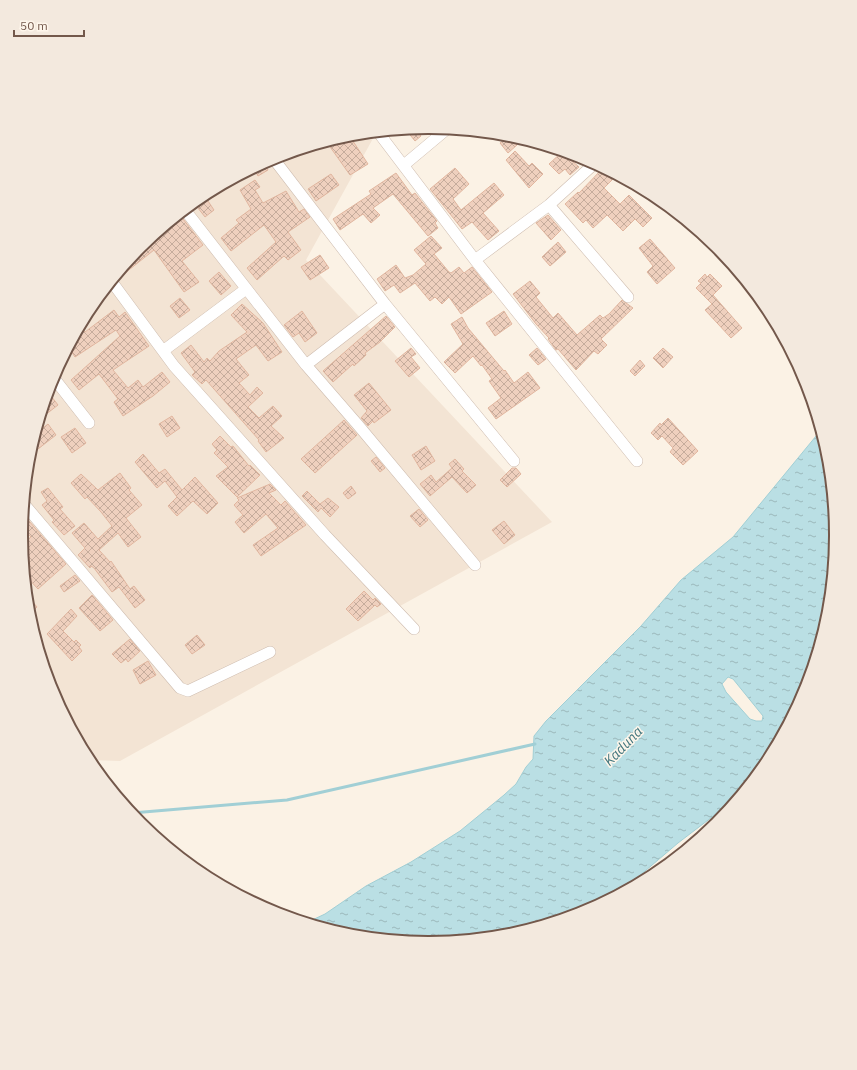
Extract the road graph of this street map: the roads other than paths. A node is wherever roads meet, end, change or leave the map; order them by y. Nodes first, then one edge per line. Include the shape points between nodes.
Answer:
1 (440, 134) edge
2 (382, 137) edge
3 (278, 164) edge
4 (404, 165) junction
5 (589, 168) edge
6 (549, 204) junction
7 (188, 215) edge
8 (475, 260) junction
9 (115, 286) edge
10 (246, 289) junction
11 (628, 297) dead end
12 (385, 304) junction
13 (163, 351) junction
14 (306, 365) junction
15 (58, 383) edge
16 (89, 423) dead end
17 (514, 461) dead end
18 (637, 461) dead end
19 (29, 510) edge
20 (475, 565) dead end
21 (414, 629) dead end
22 (270, 652) dead end

1 - 4 street
2 - 4 street
3 - 12 street
4 - 8 street
5 - 6 street
6 - 8 street
6 - 11 street
7 - 10 street
8 - 18 street
9 - 13 street
10 - 13 street
10 - 14 street
12 - 14 street
12 - 17 street
13 - 21 street via 315,524
14 - 20 street
15 - 16 street
19 - 22 street via 180,688 188,690

